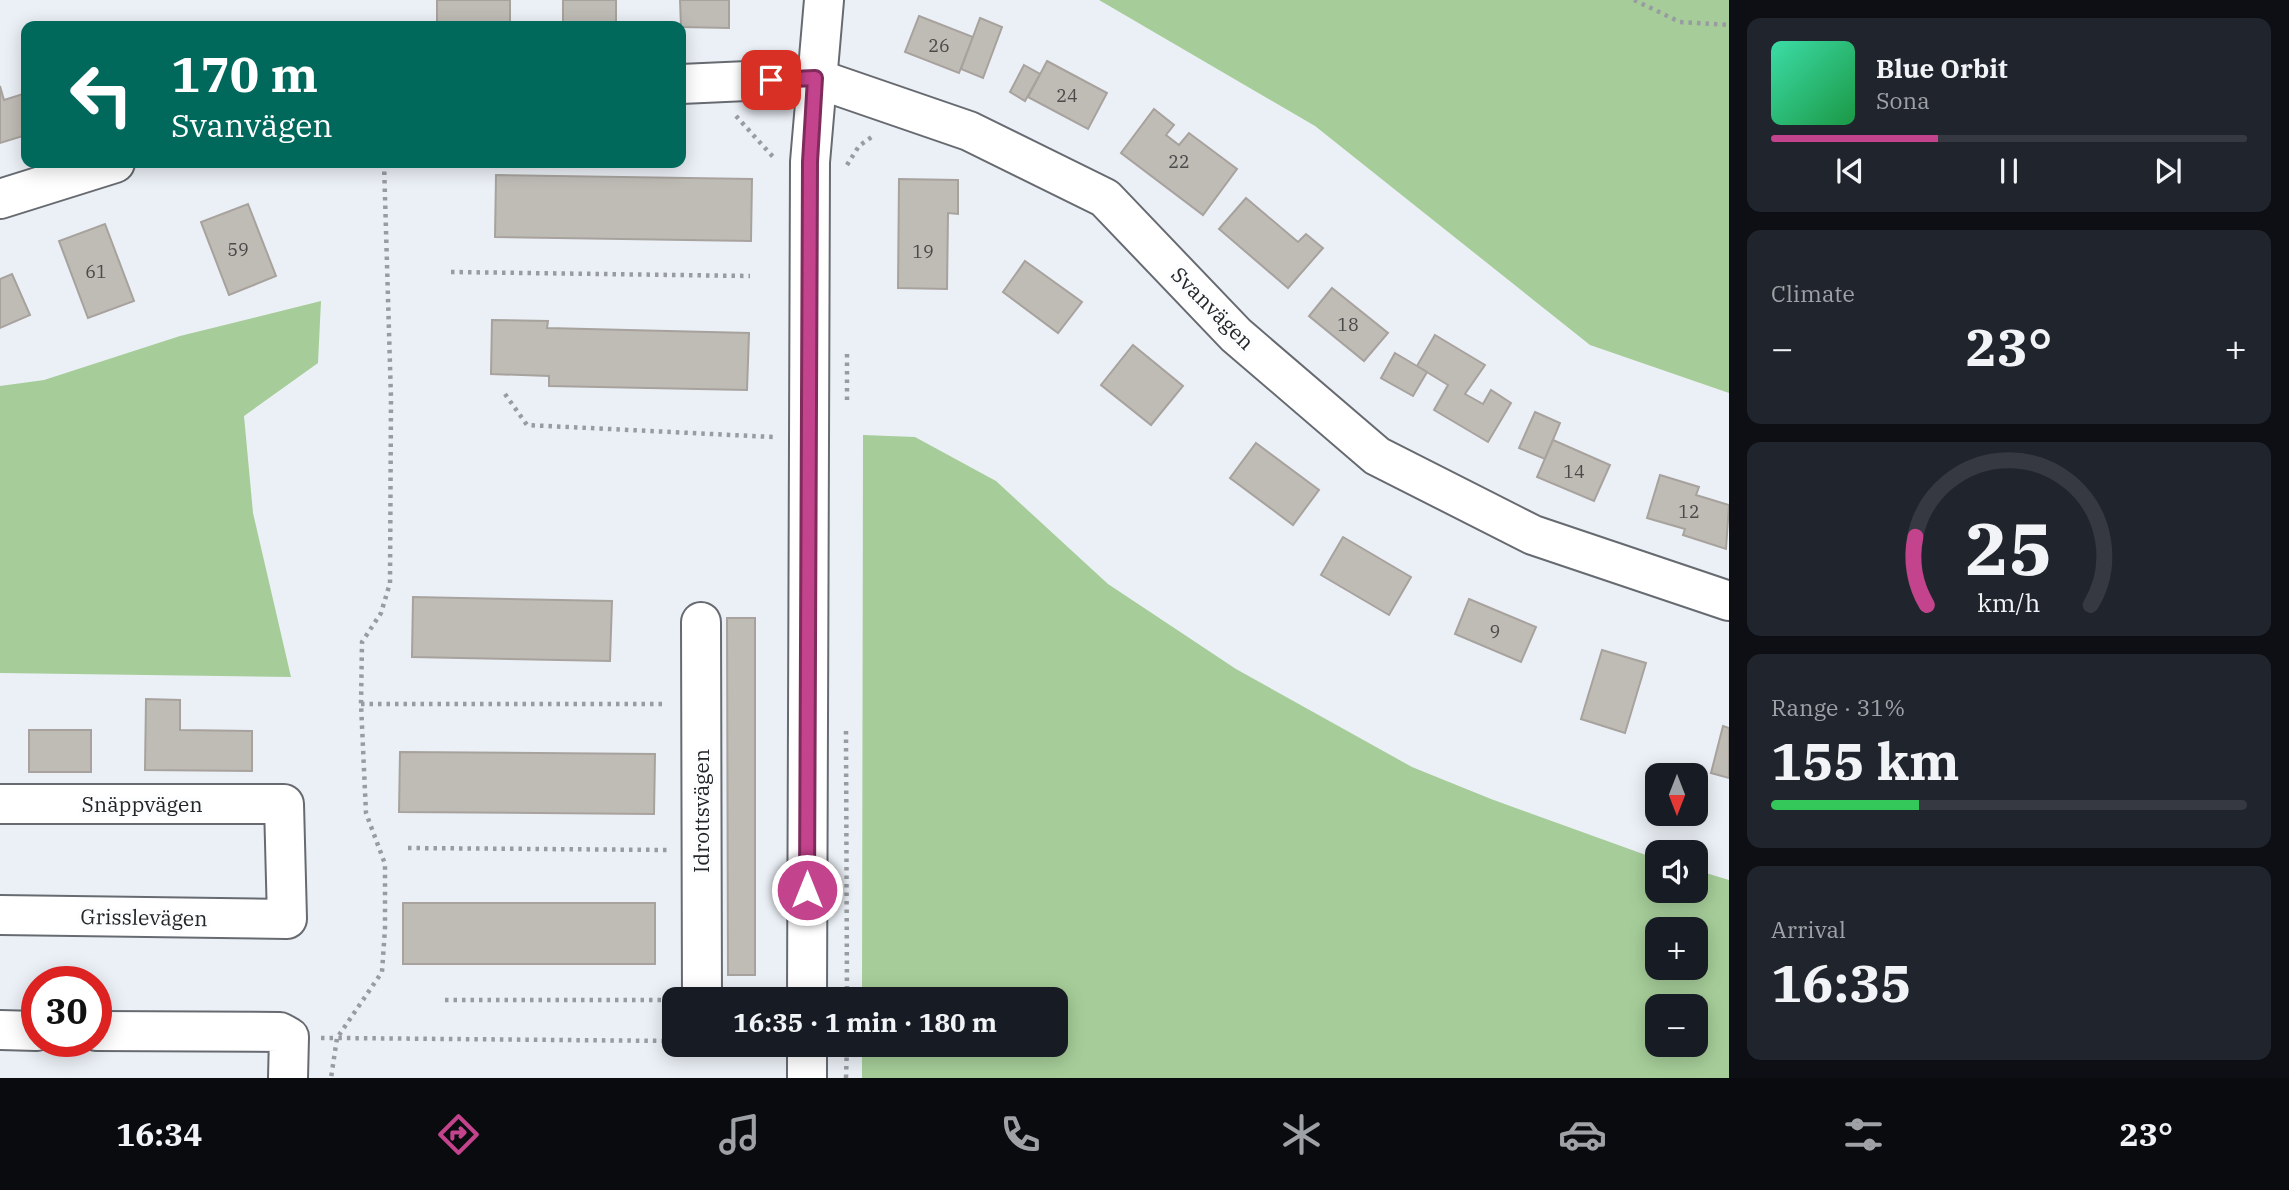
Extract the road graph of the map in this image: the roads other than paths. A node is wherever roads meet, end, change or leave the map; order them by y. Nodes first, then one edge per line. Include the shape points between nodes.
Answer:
1 (824, 0) edge
2 (815, 78) junction
3 (686, 85) edge
4 (99, 168) edge
5 (0, 199) edge
6 (1729, 601) edge
7 (701, 622) dead end
8 (0, 804) edge
9 (0, 915) edge
10 (287, 919) joint
11 (702, 987) edge
12 (807, 987) edge
13 (0, 1030) edge
14 (21, 1031) edge
15 (112, 1031) edge
16 (807, 1057) edge
17 (288, 1078) edge
18 (807, 1078) edge

1 - 2 street
2 - 3 street, Svanvägen
2 - 6 street, Svanvägen via 969,131 1105,198 1236,335 1377,456 1533,535
2 - 12 street via 810,176
4 - 5 street
7 - 11 street, Idrottsvägen
8 - 10 street, Snäppvägen via 284,804
9 - 10 street, Grisslevägen
13 - 14 street
15 - 17 street via 280,1032 289,1038
16 - 18 street

